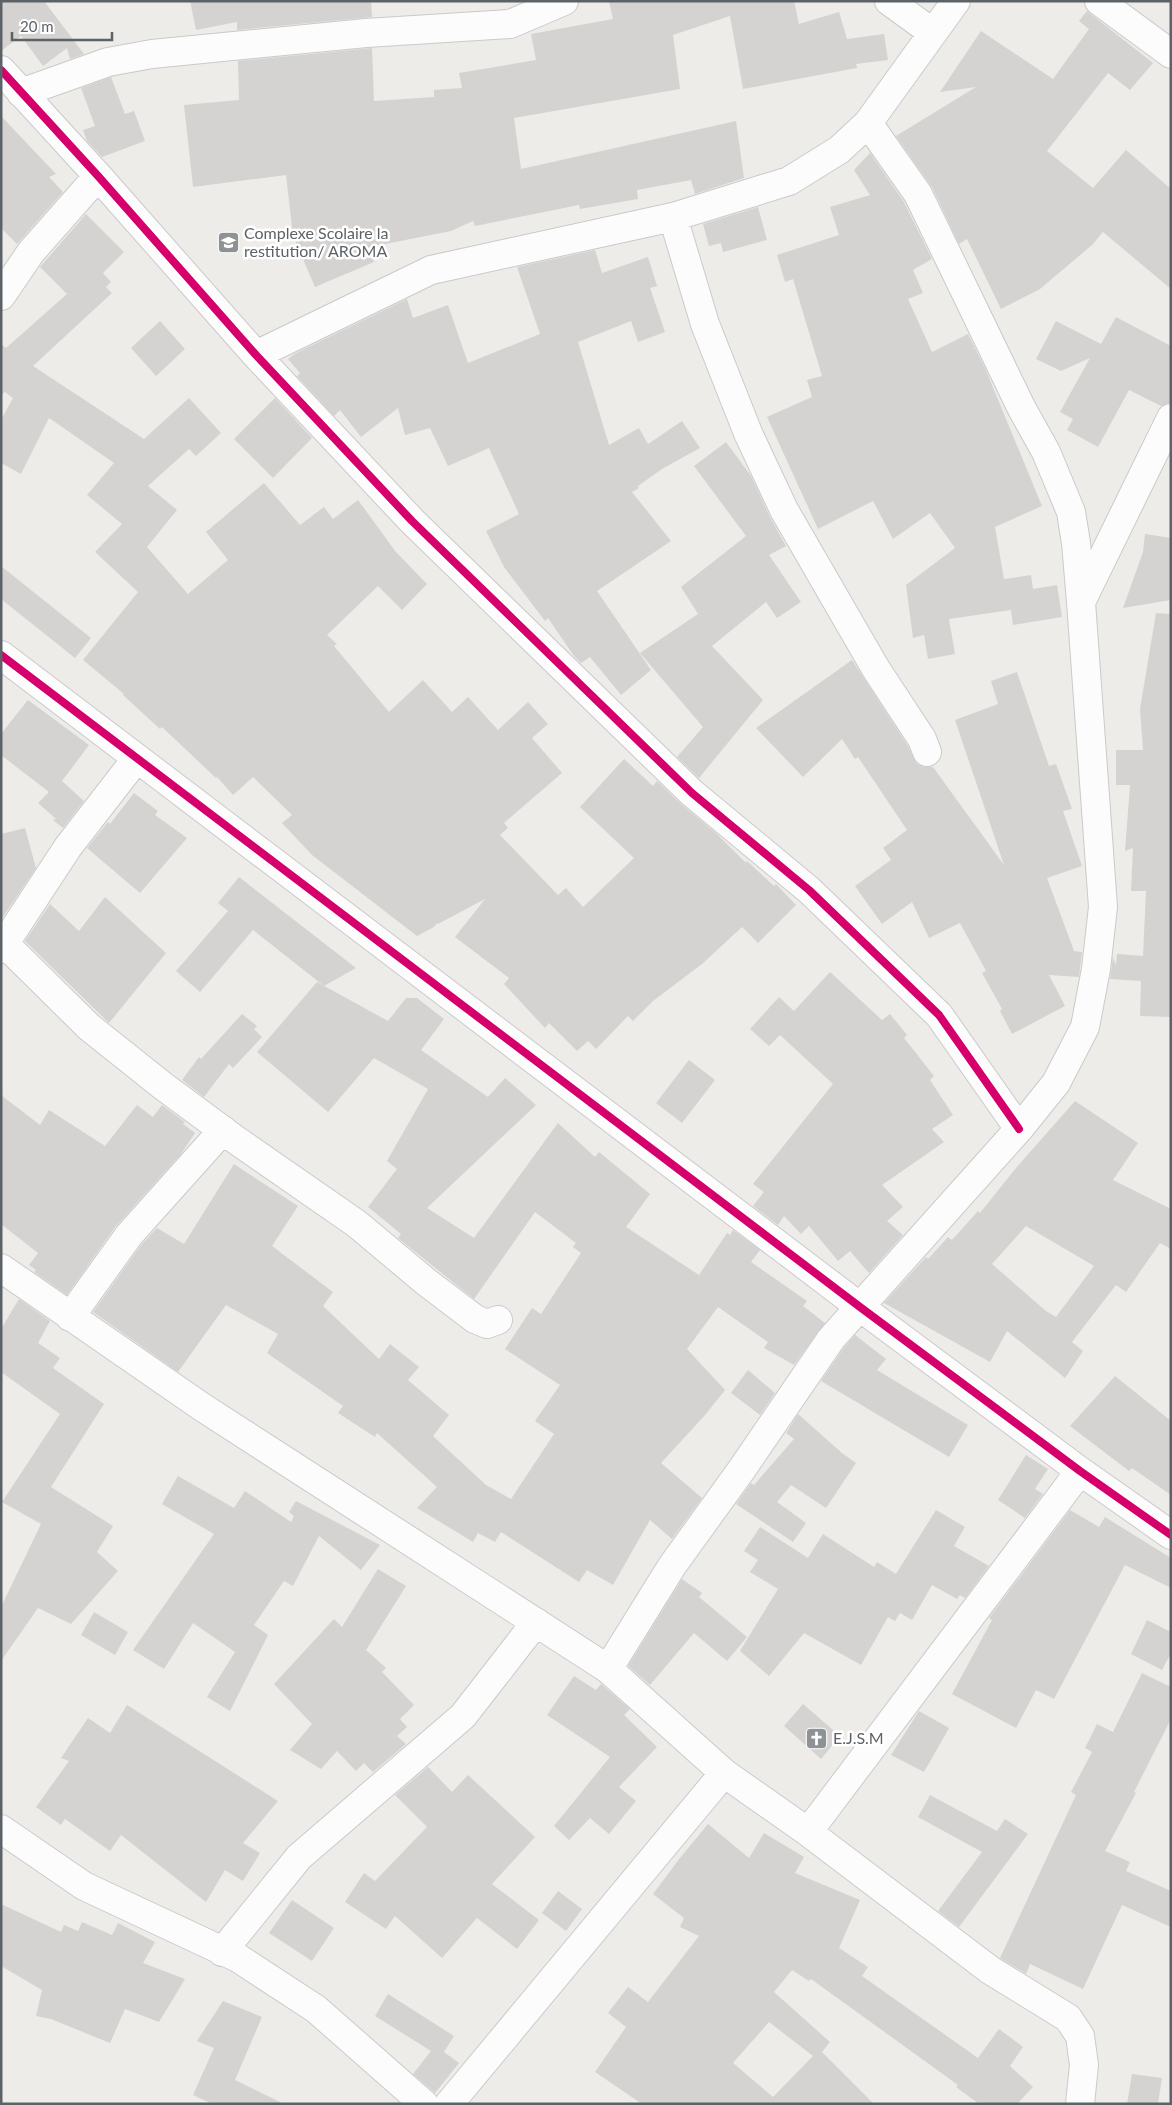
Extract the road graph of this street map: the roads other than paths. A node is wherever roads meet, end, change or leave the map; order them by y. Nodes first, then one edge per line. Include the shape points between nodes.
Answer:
1 (564, 1) edge
2 (889, 1) edge
3 (956, 1) edge
4 (1099, 1) edge
5 (933, 33) junction
6 (1171, 54) edge
7 (1, 70) edge
8 (21, 93) junction
9 (868, 123) junction
10 (98, 176) junction
11 (673, 217) junction
12 (1, 296) edge
13 (256, 355) junction
14 (1171, 418) edge
15 (1081, 602) junction
16 (1, 655) edge
17 (928, 752) dead end
18 (136, 758) junction
19 (3, 946) edge
20 (1018, 1129) junction
21 (223, 1130) junction
22 (1, 1268) edge
23 (860, 1307) junction
24 (70, 1317) junction
25 (498, 1320) dead end
26 (1080, 1471) junction
27 (1171, 1536) edge
28 (536, 1622) junction
29 (608, 1669) junction
30 (724, 1773) junction
31 (1, 1829) edge
32 (808, 1832) junction
33 (222, 1952) junction
34 (424, 2104) edge
35 (450, 2104) edge
36 (1080, 2104) edge

1 - 8 street via 510,24 366,32 152,54 108,62
2 - 5 street
3 - 5 street
4 - 6 street
5 - 9 street
7 - 8 street
8 - 10 street
9 - 11 street via 839,150 789,181
9 - 15 street via 918,194 1046,452 1071,512
10 - 12 street via 31,252
10 - 13 street
11 - 13 street via 432,270
11 - 17 street via 705,324 748,433 780,502
13 - 20 street via 426,534 692,793 809,890 939,1015
14 - 15 street
15 - 20 street via 1103,907 1096,969 1085,1027 1056,1083
16 - 18 street
18 - 19 street via 68,848
18 - 23 street
19 - 21 street via 89,1027
20 - 23 street
21 - 24 street via 129,1235
21 - 25 street via 357,1224 476,1319 487,1324
22 - 24 street
23 - 26 street
23 - 29 street via 831,1339 672,1566
24 - 28 street via 210,1413
26 - 27 street
26 - 32 street
28 - 29 street
28 - 33 street via 463,1716 299,1856
29 - 30 street
30 - 32 street
30 - 35 street
31 - 33 street via 84,1886
32 - 36 street via 990,1970 1068,2018 1080,2036 1084,2065
33 - 34 street via 238,1958 316,2009

